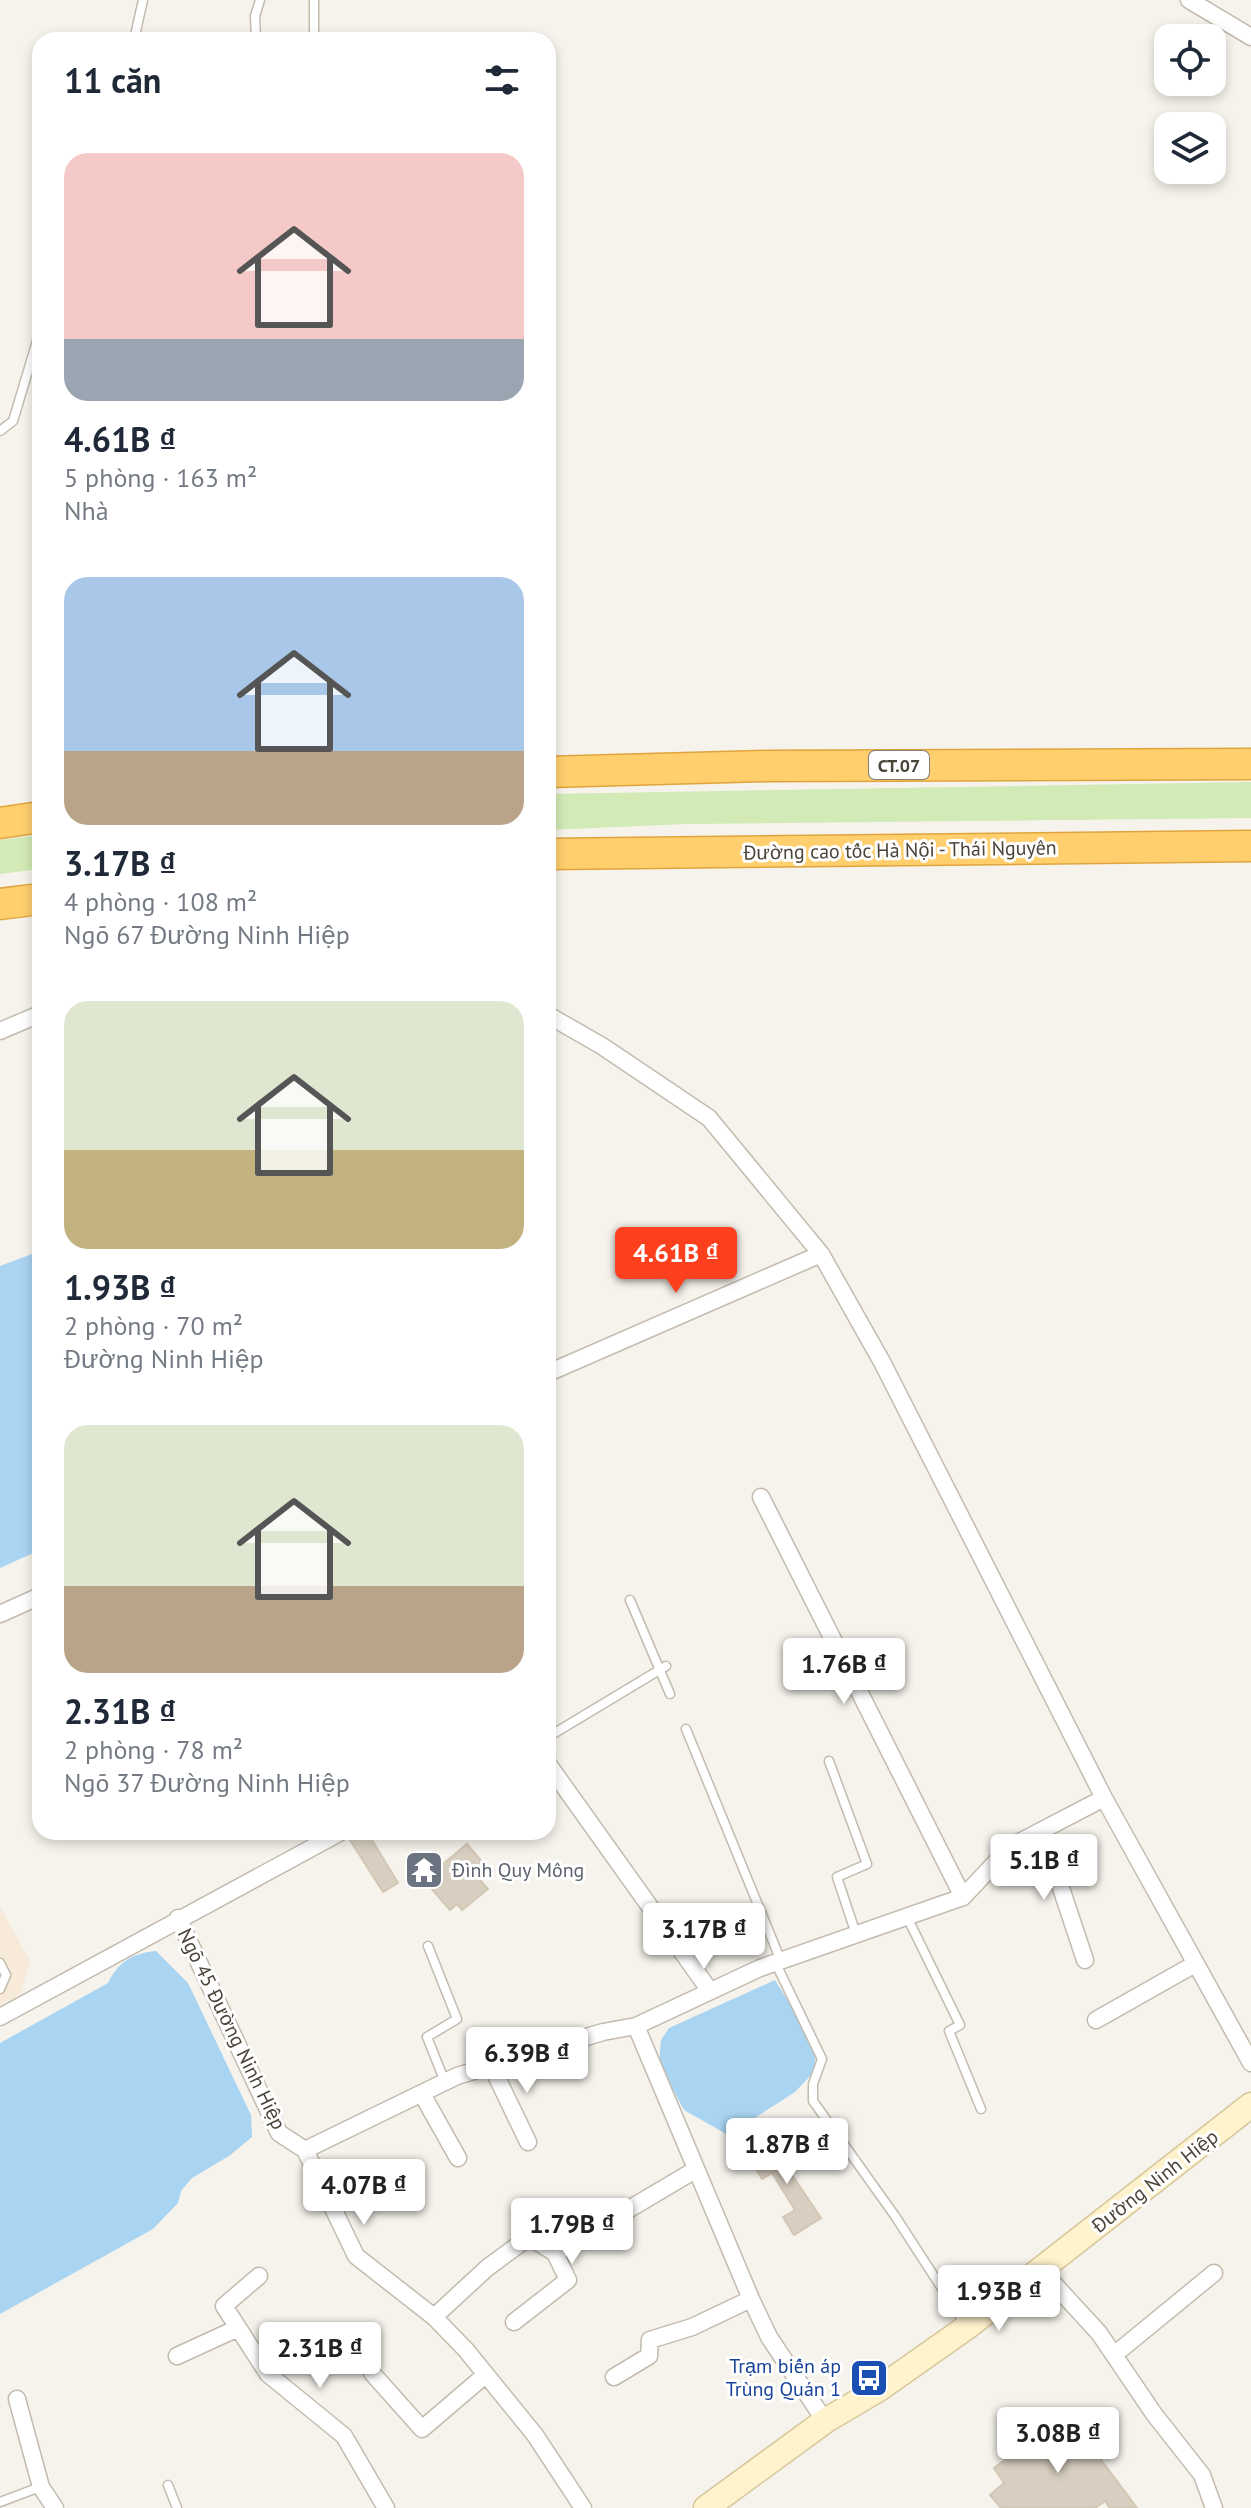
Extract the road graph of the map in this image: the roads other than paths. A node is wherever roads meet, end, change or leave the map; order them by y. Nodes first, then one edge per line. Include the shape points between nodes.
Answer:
1 (143, 0) edge
2 (260, 0) edge
3 (314, 0) edge
4 (1189, 0) edge
5 (136, 32) edge
6 (256, 32) edge
7 (314, 32) edge
8 (1251, 37) edge
9 (32, 358) edge
10 (0, 431) edge
11 (1251, 764) edge
12 (556, 772) edge
13 (32, 818) edge
14 (0, 823) edge
15 (1251, 846) edge
16 (556, 854) edge
17 (32, 900) edge
18 (0, 904) edge
19 (32, 1017) edge
20 (556, 1020) edge
21 (0, 1031) edge
22 (821, 1254) junction
23 (556, 1370) edge
24 (761, 1497) dead end
25 (32, 1600) edge
26 (630, 1600) dead end
27 (0, 1614) edge
28 (663, 1669) junction
29 (670, 1694) dead end
30 (686, 1729) dead end
31 (556, 1732) edge
32 (829, 1761) dead end
33 (556, 1775) edge
34 (1104, 1798) junction
35 (1042, 1831) junction
36 (326, 1840) edge
37 (963, 1897) junction
38 (907, 1917) junction
39 (178, 1918) junction
40 (856, 1935) junction
41 (428, 1946) dead end
42 (1085, 1960) dead end
43 (0, 1963) edge
44 (779, 1963) junction
45 (1195, 1964) junction
46 (0, 1989) edge
47 (710, 1991) junction
48 (0, 2017) edge
49 (1096, 2020) dead end
50 (636, 2026) junction
51 (1251, 2063) edge
52 (491, 2065) junction
53 (446, 2083) junction
54 (422, 2094) junction
55 (1251, 2105) edge
56 (981, 2109) dead end
57 (528, 2142) dead end
58 (305, 2150) junction
59 (458, 2158) dead end
60 (695, 2170) junction
61 (555, 2253) junction
62 (1042, 2271) junction
63 (1214, 2273) dead end
64 (259, 2276) dead end
65 (751, 2299) junction
66 (434, 2317) junction
67 (514, 2322) dead end
68 (967, 2327) junction
69 (238, 2328) junction
70 (1114, 2355) junction
71 (177, 2356) dead end
72 (372, 2373) dead end
73 (484, 2376) junction
74 (614, 2377) dead end
75 (17, 2399) dead end
76 (825, 2421) junction
77 (168, 2485) dead end
78 (41, 2487) junction
79 (0, 2502) edge
80 (55, 2508) edge
81 (177, 2508) edge
82 (386, 2508) edge
83 (583, 2508) edge
84 (706, 2508) edge
85 (1214, 2508) edge

1 - 5 lane
2 - 6 lane
3 - 7 lane
4 - 8 street
9 - 10 lane via 13,421
11 - 12 highway, CT.07
13 - 14 highway
15 - 16 highway, Đường cao tốc Hà Nội - Thái Nguyên
17 - 18 highway
19 - 21 street
20 - 22 street via 709,1118
22 - 23 street
22 - 34 street via 882,1362
24 - 37 street
25 - 27 street
26 - 28 lane
28 - 29 lane
28 - 31 lane
30 - 44 lane
32 - 40 lane via 867,1864 837,1877
33 - 47 street
34 - 35 street
34 - 45 street
35 - 37 street via 1010,1847
35 - 42 street
36 - 39 street
37 - 38 street
38 - 40 street
38 - 56 lane via 960,2025 949,2031
39 - 48 street
39 - 58 street, Ngõ 45 Đường Ninh Hiệp via 279,2133
40 - 44 street
41 - 53 lane via 457,2019 427,2037
43 - 46 lane via 6,1975
44 - 47 street
44 - 68 lane via 822,2059 813,2101
45 - 49 street
45 - 51 street
47 - 50 street
50 - 52 street
50 - 60 street
52 - 53 street
52 - 57 street
53 - 54 street
54 - 58 street
54 - 59 street
55 - 62 main road, Đường Ninh Hiệp
58 - 66 street, Ngõ 45 Đường Ninh Hiệp via 356,2256
60 - 61 street
60 - 65 street
61 - 66 street via 529,2237
61 - 67 street via 568,2280
62 - 68 main road, Đường Ninh Hiệp
62 - 70 street
63 - 70 street
64 - 69 street via 224,2306
65 - 74 street via 650,2340 649,2356
65 - 76 street via 769,2337
66 - 73 street, Ngõ 45 Đường Ninh Hiệp
68 - 76 main road, Đường Ninh Hiệp
69 - 71 street
69 - 82 street via 268,2374 344,2436
70 - 85 street via 1202,2475
72 - 73 street via 422,2429
73 - 83 street, Ngõ 45 Đường Ninh Hiệp via 535,2435
75 - 78 street
76 - 84 main road, Đường Ninh Hiệp
77 - 81 lane
78 - 79 lane
78 - 80 street

